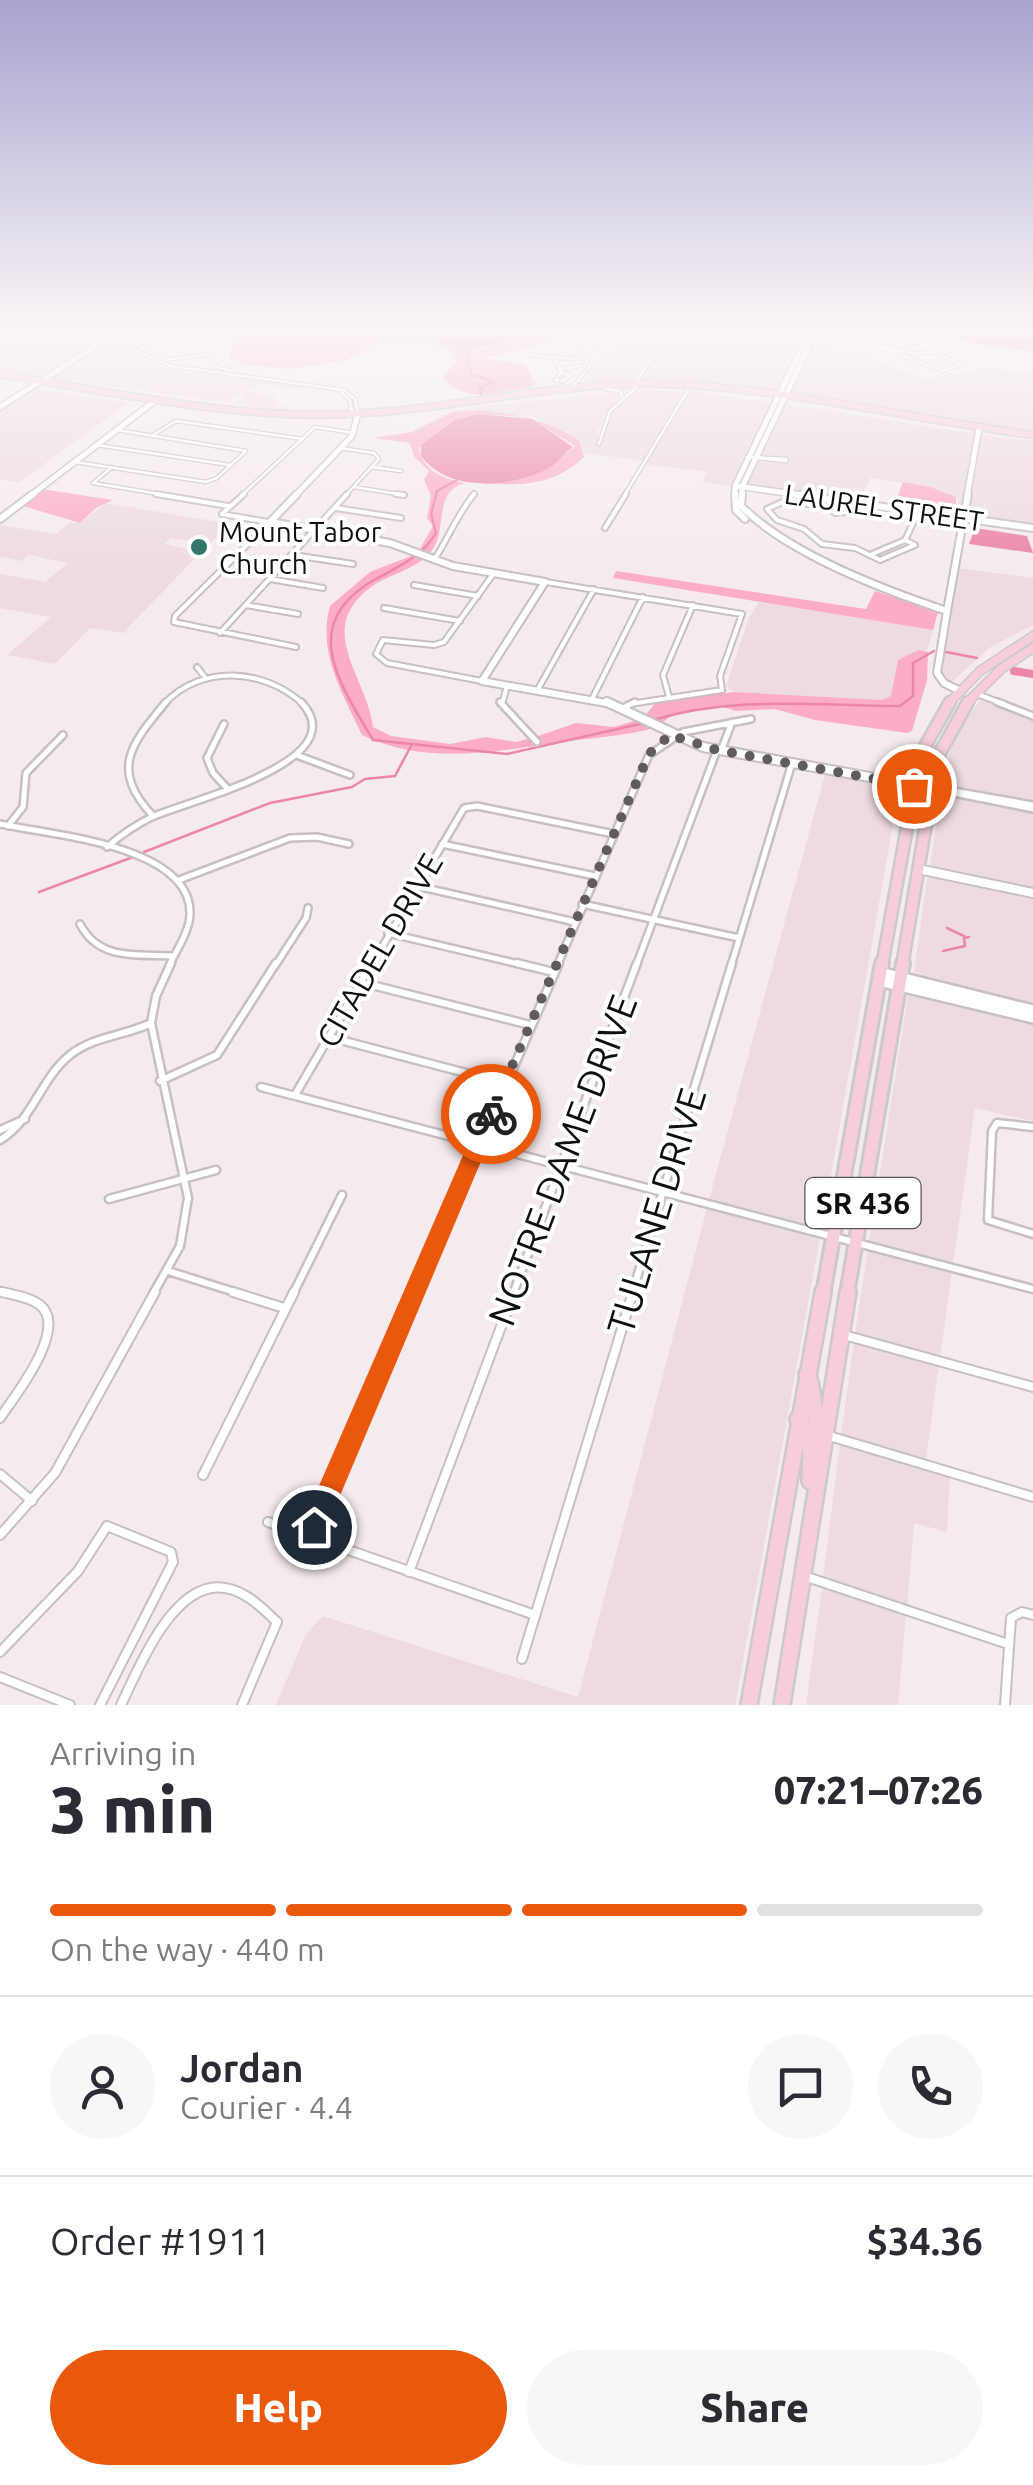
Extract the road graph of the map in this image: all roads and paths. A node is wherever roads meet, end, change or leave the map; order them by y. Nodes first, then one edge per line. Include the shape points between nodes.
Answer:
1 (146, 409) edge
2 (206, 409) edge
3 (237, 409) edge
4 (353, 409) edge
5 (404, 409) edge
6 (416, 409) edge
7 (432, 409) edge
8 (614, 409) edge
9 (677, 409) edge
10 (773, 409) edge
11 (775, 409) edge
12 (832, 409) edge
13 (838, 409) edge
14 (355, 415) junction
15 (878, 415) junction
16 (386, 416) junction
17 (117, 430) junction
18 (979, 431) junction
19 (354, 433) junction
20 (153, 435) junction
21 (1033, 436) edge
22 (303, 439) junction
23 (599, 444) dead end
24 (97, 446) junction
25 (340, 448) junction
26 (747, 456) junction
27 (757, 457) junction
28 (75, 462) junction
29 (230, 466) junction
30 (112, 467) junction
31 (372, 468) junction
32 (401, 472) dead end
33 (739, 486) junction
34 (354, 487) junction
35 (476, 493) dead end
36 (404, 495) dead end
37 (230, 506) junction
38 (842, 506) junction
39 (336, 508) junction
40 (0, 518) edge
41 (401, 518) dead end
42 (964, 518) junction
43 (270, 522) junction
44 (605, 528) dead end
45 (1033, 528) edge
46 (316, 531) junction
47 (905, 540) junction
48 (293, 555) junction
49 (870, 556) junction
50 (431, 559) junction
51 (354, 564) dead end
52 (494, 573) junction
53 (270, 579) junction
54 (545, 582) junction
55 (414, 585) dead end
56 (323, 588) dead end
57 (594, 589) junction
58 (478, 596) junction
59 (643, 597) junction
60 (246, 605) junction
61 (693, 605) junction
62 (384, 608) dead end
63 (945, 611) junction
64 (298, 614) dead end
65 (461, 622) junction
66 (220, 633) junction
67 (1033, 636) edge
68 (1022, 642) junction
69 (296, 646) dead end
70 (1033, 648) edge
71 (1015, 659) junction
72 (197, 667) dead end
73 (204, 676) junction
74 (482, 680) junction
75 (508, 684) junction
76 (538, 689) junction
77 (958, 690) junction
78 (974, 692) junction
79 (669, 697) junction
80 (592, 699) junction
81 (623, 708) junction
82 (962, 708) junction
83 (1033, 716) edge
84 (752, 720) dead end
85 (732, 722) junction
86 (224, 724) dead end
87 (715, 725) junction
88 (728, 733) junction
89 (63, 735) dead end
90 (670, 735) junction
91 (537, 742) dead end
92 (717, 750) junction
93 (298, 756) junction
94 (792, 764) junction
95 (350, 775) dead end
96 (914, 786) junction
97 (226, 788) junction
98 (932, 788) junction
99 (1033, 807) edge
100 (152, 816) junction
101 (4, 825) edge
102 (614, 834) junction
103 (904, 840) junction
104 (349, 844) dead end
105 (442, 844) junction
106 (106, 847) junction
107 (918, 870) junction
108 (595, 876) junction
109 (179, 880) junction
110 (416, 886) junction
111 (1033, 893) edge
112 (582, 904) junction
113 (308, 908) dead end
114 (652, 920) junction
115 (574, 922) junction
116 (80, 924) dead end
117 (388, 933) junction
118 (739, 938) junction
119 (173, 956) junction
120 (554, 972) junction
121 (880, 976) junction
122 (899, 981) junction
123 (360, 982) junction
124 (1033, 1010) edge
125 (1033, 1018) edge
126 (151, 1023) junction
127 (530, 1024) junction
128 (328, 1036) junction
129 (160, 1081) junction
130 (504, 1083) junction
131 (261, 1088) dead end
132 (294, 1096) junction
133 (25, 1119) junction
134 (1033, 1127) edge
135 (0, 1130) edge
136 (0, 1140) edge
137 (477, 1146) junction
138 (559, 1167) junction
139 (216, 1170) dead end
140 (185, 1179) junction
141 (660, 1194) junction
142 (342, 1195) dead end
143 (110, 1199) dead end
144 (1033, 1234) edge
145 (831, 1237) junction
146 (857, 1242) junction
147 (168, 1271) junction
148 (1033, 1289) edge
149 (0, 1291) edge
150 (286, 1308) junction
151 (841, 1334) junction
152 (807, 1373) junction
153 (1033, 1387) edge
154 (0, 1418) edge
155 (798, 1420) junction
156 (824, 1434) junction
157 (0, 1474) edge
158 (203, 1475) dead end
159 (1033, 1498) edge
160 (32, 1501) junction
161 (268, 1522) dead end
162 (809, 1522) junction
163 (0, 1535) edge
164 (310, 1536) junction
165 (408, 1572) junction
166 (801, 1575) junction
167 (1033, 1614) edge
168 (535, 1616) junction
169 (1008, 1644) junction
170 (0, 1652) edge
171 (522, 1660) dead end
172 (0, 1678) edge
173 (65, 1704) edge
174 (100, 1705) edge
175 (121, 1705) edge
176 (242, 1705) edge
177 (748, 1705) edge
178 (782, 1705) edge
179 (1005, 1705) edge

1 - 17 street
2 - 14 main road via 261,417
3 - 14 main road
4 - 14 street
5 - 14 main road
6 - 16 main road
7 - 16 main road
8 - 23 street
9 - 44 street
10 - 26 street
11 - 27 street
12 - 15 main road
13 - 15 main road
14 - 16 main road
14 - 19 street
15 - 18 main road
15 - 18 main road
17 - 20 street
17 - 24 street
18 - 21 main road
18 - 42 street
19 - 22 street via 315,427
19 - 25 street
20 - 22 street via 176,421
20 - 29 street via 246,450
22 - 37 street
24 - 28 street
24 - 29 street
25 - 31 street via 378,454
25 - 43 street
26 - 27 street
26 - 33 street
27 - 27 street via 786,461 767,460
27 - 33 street
28 - 30 street
28 - 40 street
29 - 30 street via 209,481
30 - 37 street via 93,483
31 - 32 street
31 - 34 street
33 - 38 street, LAUREL STREET
33 - 63 street via 736,510 758,528 880,592
34 - 36 street
34 - 39 street
35 - 50 street
37 - 43 street via 222,514
38 - 42 street, LAUREL STREET
38 - 47 street via 916,517
38 - 49 street via 832,510 789,499 768,509 822,544
39 - 41 street
39 - 46 street
42 - 45 street, LAUREL STREET
42 - 63 street
43 - 46 street
43 - 66 street via 175,616 174,622
46 - 48 street
46 - 50 street via 390,543
47 - 49 street
47 - 49 street via 915,545 880,560
48 - 51 street
48 - 53 street
50 - 52 street
52 - 54 street
52 - 58 street
53 - 56 street
53 - 60 street
54 - 57 street
54 - 74 street
55 - 58 street
57 - 59 street
57 - 76 street
58 - 65 street
59 - 61 street
59 - 80 street
60 - 64 street
60 - 66 street
61 - 79 street via 664,675
61 - 79 street via 742,614 720,676 722,690
62 - 65 street
63 - 77 street via 937,672
65 - 74 street via 440,644 384,640 376,654 387,664
66 - 69 street
67 - 68 main road, SR 436
68 - 71 main road via 1026,646
68 - 77 main road, SR 436
70 - 71 main road, SR 436
71 - 78 main road, SR 436
72 - 73 street
73 - 93 street via 244,678 296,694 312,728
73 - 100 street via 179,689 129,758 130,789
74 - 75 street
75 - 76 street
75 - 91 street via 500,702
76 - 80 street
77 - 82 main road
77 - 96 main road, SR 436 via 928,735
78 - 82 main road, SR 436
78 - 83 street
79 - 81 street
80 - 81 street
81 - 90 street
82 - 98 main road, SR 436 via 944,739
84 - 85 street
85 - 87 street
85 - 88 street, NOTRE DAME DRIVE
86 - 97 street via 207,758
87 - 88 street
87 - 90 street
88 - 92 street, NOTRE DAME DRIVE
89 - 101 street via 26,772 23,806
90 - 92 street
90 - 102 street via 649,754
92 - 94 street
92 - 114 street, NOTRE DAME DRIVE
93 - 95 street
93 - 97 street
94 - 96 street
94 - 118 street, TULANE DRIVE
96 - 98 street
96 - 103 main road, SR 436
97 - 100 street
98 - 99 street
98 - 107 main road, SR 436
100 - 106 street
101 - 106 street
102 - 105 street, CITADEL DRIVE via 467,806
102 - 108 street
103 - 107 main road
103 - 121 main road, SR 436
104 - 109 street via 290,838
105 - 108 street
105 - 110 street, CITADEL DRIVE
106 - 109 street via 147,858
107 - 111 street
107 - 122 main road, SR 436
108 - 112 street
109 - 119 street via 190,920
110 - 115 street
110 - 117 street, CITADEL DRIVE
112 - 114 street
112 - 115 street
113 - 129 street via 217,1055
114 - 118 street
114 - 138 street, NOTRE DAME DRIVE
115 - 120 street
116 - 119 street via 91,944 105,952
117 - 120 street
117 - 123 street, CITADEL DRIVE
118 - 141 street, TULANE DRIVE
119 - 126 street
120 - 127 street
121 - 122 street
121 - 145 main road, SR 436
122 - 124 street
122 - 125 street
122 - 146 main road, SR 436
123 - 127 street
123 - 128 street, CITADEL DRIVE
126 - 129 street
126 - 133 street via 72,1052
127 - 130 street
128 - 130 street
128 - 132 street, CITADEL DRIVE
129 - 140 street
130 - 137 street
131 - 132 street
132 - 137 street
133 - 135 street
133 - 136 street
134 - 144 street via 997,1122 986,1206 988,1220
137 - 138 street
137 - 164 street
138 - 141 street
138 - 165 street, NOTRE DAME DRIVE
139 - 140 street
140 - 143 street
140 - 147 street via 184,1230
141 - 145 street
141 - 168 street, TULANE DRIVE
142 - 150 street
145 - 146 street
145 - 152 main road, SR 436
146 - 148 street
146 - 151 main road, SR 436
147 - 150 street
147 - 160 street
149 - 154 street via 37,1303 50,1320 44,1347
150 - 158 street
151 - 153 street
151 - 156 main road, SR 436
152 - 155 main road, SR 436
152 - 156 main road via 814,1384 811,1416
155 - 162 main road via 811,1441
155 - 177 main road, SR 436
156 - 159 street
156 - 162 main road, SR 436
157 - 160 street
160 - 163 street
161 - 164 street
162 - 166 main road, SR 436
164 - 165 street
165 - 168 street
166 - 169 street
166 - 178 main road, SR 436
167 - 169 street via 1015,1613
168 - 171 street, TULANE DRIVE
169 - 179 street
170 - 174 street via 78,1571 107,1526 172,1552 173,1562
172 - 173 street
175 - 176 street via 154,1636 192,1591 207,1585 252,1597 277,1622

